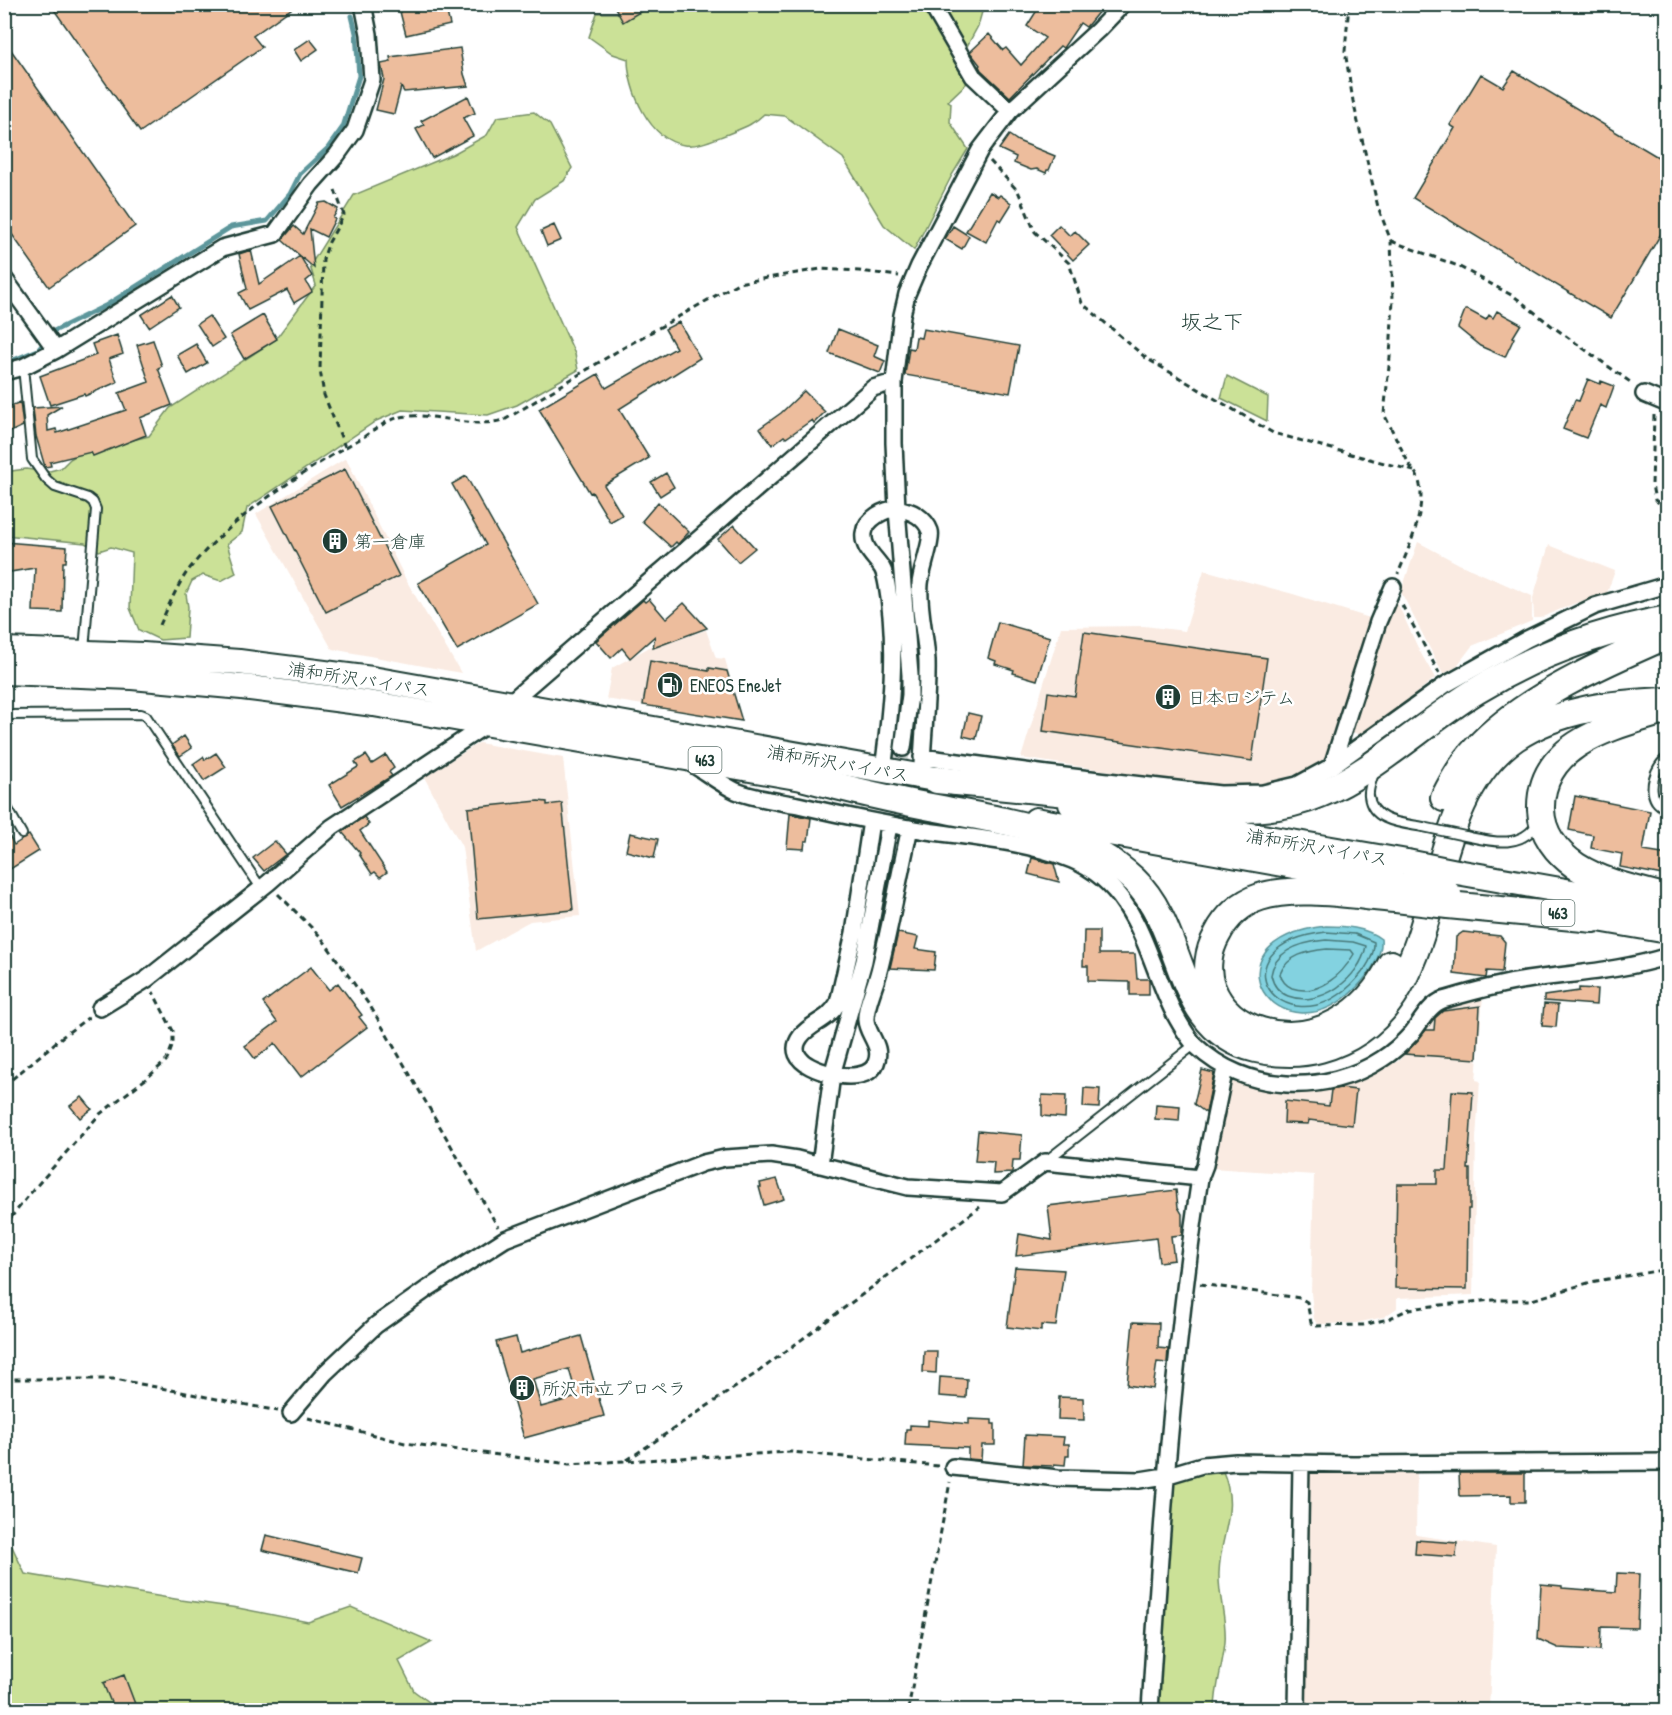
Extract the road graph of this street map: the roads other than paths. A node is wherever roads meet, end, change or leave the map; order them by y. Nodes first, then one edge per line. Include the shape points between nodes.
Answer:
1 (931, 4) edge
2 (1123, 4) edge
3 (364, 6) edge
4 (1010, 111) junction
5 (4, 278) edge
6 (56, 350) junction
7 (23, 367) junction
8 (4, 372) edge
9 (894, 382) junction
10 (1644, 394) road end
11 (1668, 404) edge
12 (897, 509) junction
13 (1668, 583) edge
14 (1393, 587) road end
15 (1668, 619) edge
16 (1668, 635) edge
17 (4, 650) edge
18 (84, 653) junction
19 (4, 672) edge
20 (1668, 701) edge
21 (508, 704) junction
22 (1668, 710) edge
23 (4, 715) edge
24 (489, 722) junction
25 (903, 748) tunnel mouth
26 (677, 755) junction
27 (1668, 758) edge
28 (1376, 762) junction
29 (1332, 766) junction
30 (883, 770) junction
31 (927, 771) junction
32 (805, 778) junction
33 (4, 802) edge
34 (1668, 810) edge
35 (1541, 818) junction
36 (871, 821) junction
37 (910, 828) junction
38 (888, 831) tunnel mouth
39 (21, 834) dead end
40 (264, 886) junction
41 (1451, 890) junction
42 (1398, 892) junction
43 (1668, 898) edge
44 (1668, 909) edge
45 (1594, 919) joint
46 (1668, 931) edge
47 (1668, 956) edge
48 (100, 1008) road end
49 (1194, 1045) junction
50 (1225, 1068) junction
51 (832, 1075) junction
52 (1045, 1162) junction
53 (820, 1165) junction
54 (1200, 1178) junction
55 (291, 1413) road end
56 (1668, 1462) edge
57 (1301, 1463) junction
58 (953, 1467) road end
59 (1165, 1476) junction
60 (1150, 1710) edge
61 (1297, 1710) edge

1 - 4 street via 973,76
2 - 4 street
3 - 6 street via 372,80 355,130 274,234 222,248
4 - 9 street via 980,150 912,279 902,315
5 - 6 street
6 - 7 street
7 - 8 street
7 - 18 lane via 32,459 55,487 88,498 96,508
9 - 12 street
9 - 21 street via 873,388
10 - 11 street
12 - 25 street via 910,675
12 - 30 street via 871,519 864,529 873,557 885,572 891,630 891,706
12 - 31 street via 914,512 931,534 920,588 927,660
13 - 29 street via 1595,606 1527,639 1445,685
14 - 29 street
15 - 28 highway via 1593,637 1531,661 1454,705
16 - 42 highway via 1547,695 1495,730 1463,764 1428,842 1391,965 1376,990 1356,1010 1318,1031 1285,1035 1236,1021 1216,998 1208,968 1210,952 1222,925 1245,904 1276,893
17 - 18 highway, 浦和所沢バイパス / 463
18 - 21 highway, 浦和所沢バイパス / 463 via 239,662 372,679
19 - 24 highway, 浦和所沢バイパス / 463 via 132,677 242,687
20 - 32 highway via 1610,705 1569,714 1533,728 1499,751 1471,784 1453,823 1419,939 1393,997 1354,1034 1304,1053 1249,1048 1218,1032 1197,1006 1149,898 1122,869 1088,848 1049,833
21 - 30 highway, 浦和所沢バイパス / 463
22 - 35 highway via 1605,729 1573,747 1559,759 1544,786
23 - 40 lane via 146,716
24 - 26 highway, 浦和所沢バイパス / 463
24 - 40 street via 332,827
26 - 32 highway, 浦和所沢バイパス / 463
26 - 36 street via 737,792
27 - 34 lane via 1662,761 1652,785 1656,801
28 - 31 highway via 1321,794 1252,810 1160,803
28 - 35 lane, bridge via 1369,795 1373,808 1386,820 1500,843 1516,841 1532,831
29 - 31 street via 1297,784 1263,793 1220,794 1047,774
30 - 31 highway, 浦和所沢バイパス / 463
31 - 41 highway, 浦和所沢バイパス / 463, bridge via 1407,862
32 - 42 highway, 浦和所沢バイパス / 463
33 - 39 lane
35 - 43 highway via 1553,845 1578,867
36 - 37 street
36 - 51 street via 854,933 838,1003 832,1013 805,1032 797,1047 804,1063
37 - 49 street via 1051,852 1098,875 1129,908 1169,1003
37 - 51 street via 866,1020 879,1053 877,1061 864,1074
38 - 51 street via 864,961
40 - 48 street via 147,979
41 - 42 highway, bridge
41 - 44 highway, 浦和所沢バイパス / 463
41 - 45 highway
45 - 46 highway, 463
47 - 50 street via 1488,987 1438,1002 1411,1034 1381,1059 1362,1070 1321,1083 1274,1083
49 - 50 street
49 - 52 lane
50 - 54 street
51 - 53 street
52 - 53 street via 1002,1193 908,1187
52 - 54 street
53 - 55 street via 771,1155 703,1163 505,1239 376,1325 325,1373
54 - 59 street
56 - 57 street
57 - 59 street via 1202,1465
57 - 61 street
58 - 59 street via 1058,1479 1140,1480
59 - 60 street

